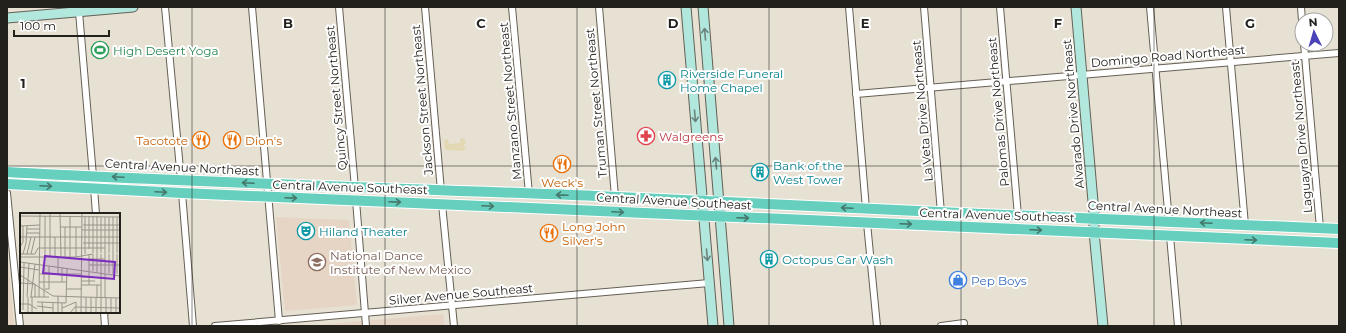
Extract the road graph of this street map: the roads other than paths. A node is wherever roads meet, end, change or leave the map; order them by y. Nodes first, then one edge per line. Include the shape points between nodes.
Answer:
1 (133, 7) edge
2 (165, 7) edge
3 (252, 7) edge
4 (339, 7) edge
5 (425, 7) edge
6 (512, 7) edge
7 (599, 7) edge
8 (686, 7) edge
9 (702, 7) edge
10 (849, 7) edge
11 (924, 7) edge
12 (1000, 7) edge
13 (1076, 7) edge
14 (1150, 7) edge
15 (1226, 7) edge
16 (104, 8) edge
17 (79, 12) junction
18 (7, 18) edge
19 (1305, 52) edge
20 (1339, 53) edge
21 (1305, 55) junction
22 (1231, 62) junction
23 (1155, 69) junction
24 (1082, 75) junction
25 (1006, 81) junction
26 (932, 88) junction
27 (856, 94) junction
28 (7, 172) edge
29 (93, 176) junction
30 (181, 180) junction
31 (7, 184) edge
32 (268, 184) junction
33 (94, 188) junction
34 (355, 188) junction
35 (441, 191) junction
36 (7, 193) edge
37 (182, 193) junction
38 (529, 194) junction
39 (269, 197) junction
40 (615, 197) junction
41 (356, 200) junction
42 (702, 202) junction
43 (720, 202) junction
44 (442, 204) junction
45 (866, 209) junction
46 (941, 212) junction
47 (96, 213) edge
48 (704, 216) junction
49 (1018, 216) junction
50 (721, 217) junction
51 (1095, 218) junction
52 (1169, 222) junction
53 (867, 223) junction
54 (1245, 225) junction
55 (1320, 228) junction
56 (1339, 229) edge
57 (1094, 232) junction
58 (1170, 236) junction
59 (1339, 243) edge
60 (709, 283) junction
61 (452, 306) junction
62 (104, 313) edge
63 (365, 313) junction
64 (279, 321) junction
65 (964, 323) dead end
66 (20, 326) edge
67 (105, 326) edge
68 (193, 326) edge
69 (215, 326) edge
70 (366, 326) edge
71 (454, 326) edge
72 (713, 326) edge
73 (729, 326) edge
74 (877, 326) edge
75 (941, 326) edge
76 (1103, 326) edge
77 (1178, 326) edge

1 - 16 main road
2 - 30 street
3 - 32 street
4 - 34 street, Quincy Street Northeast
5 - 35 street, Jackson Street Northeast
6 - 38 street, Manzano Street Northeast
7 - 40 street, Truman Street Northeast
8 -> 42 main road
43 -> 9 main road
10 - 27 street
11 - 26 street, La Veta Drive Northeast
12 - 25 street, Palomas Drive Northeast
13 - 24 main road, Alvarado Drive Northeast
14 - 23 street
15 - 22 street
16 - 17 main road
17 - 18 main road
17 - 29 street
19 - 21 street, Laguayra Drive Northeast
20 - 21 street, Domingo Road Northeast
21 - 22 street, Domingo Road Northeast
21 - 55 street, Laguayra Drive Northeast
22 - 23 street, Domingo Road Northeast
22 - 54 street
23 - 24 street, Domingo Road Northeast
23 - 52 street
24 - 25 street, Domingo Road Northeast
24 - 51 main road, Alvarado Drive Northeast
25 - 26 street, Domingo Road Northeast
25 - 49 street, Palomas Drive Northeast
26 - 27 street, Domingo Road Northeast
26 - 46 street, La Veta Drive Northeast
27 - 45 street
28 - 29 main road, Central Avenue Northeast
30 -> 29 main road, Central Avenue Northeast
32 -> 30 main road, Central Avenue Northeast
31 -> 33 main road, Central Avenue Southeast
32 - 34 main road, Central Avenue Northeast
32 - 39 street
33 -> 37 main road, Central Avenue Southeast
33 - 47 street
34 - 35 main road, Central Avenue Northeast
35 - 38 main road, Central Avenue Northeast
36 - 66 street
37 - 39 main road, Central Avenue Southeast
37 - 68 street
40 -> 38 main road, Central Avenue Northeast
39 -> 41 main road, Central Avenue Southeast
39 - 64 street
40 - 42 main road, Central Avenue Northeast
41 -> 44 main road, Central Avenue Southeast
41 - 63 street
42 - 43 main road, Central Avenue Northeast
42 - 48 main road
45 -> 43 main road, Central Avenue Northeast
43 - 50 main road
44 -> 48 main road, Central Avenue Southeast
44 - 61 street
45 - 46 main road, Central Avenue Northeast
46 - 49 main road, Central Avenue Northeast
48 - 50 main road, Central Avenue Southeast
48 -> 60 main road
49 - 51 main road, Central Avenue Northeast
50 -> 53 main road, Central Avenue Southeast
50 - 73 main road
51 - 52 main road, Central Avenue Northeast
51 - 57 main road, Alvarado Drive Northeast
54 -> 52 main road, Central Avenue Northeast
53 -> 57 main road, Central Avenue Southeast
53 - 74 street
54 - 55 main road, Central Avenue Northeast
55 - 56 main road, Central Avenue Northeast
57 - 58 main road, Central Avenue Southeast
57 - 76 main road, Alvarado Drive Northeast
58 -> 59 main road, Central Avenue Southeast
58 - 77 street
60 - 61 street, Silver Avenue Southeast
60 - 72 main road
61 - 63 street, Silver Avenue Southeast
61 - 71 street
62 - 67 street
63 - 64 street, Silver Avenue Southeast
63 - 70 street
64 - 69 street, Silver Avenue Southeast
65 - 75 street

